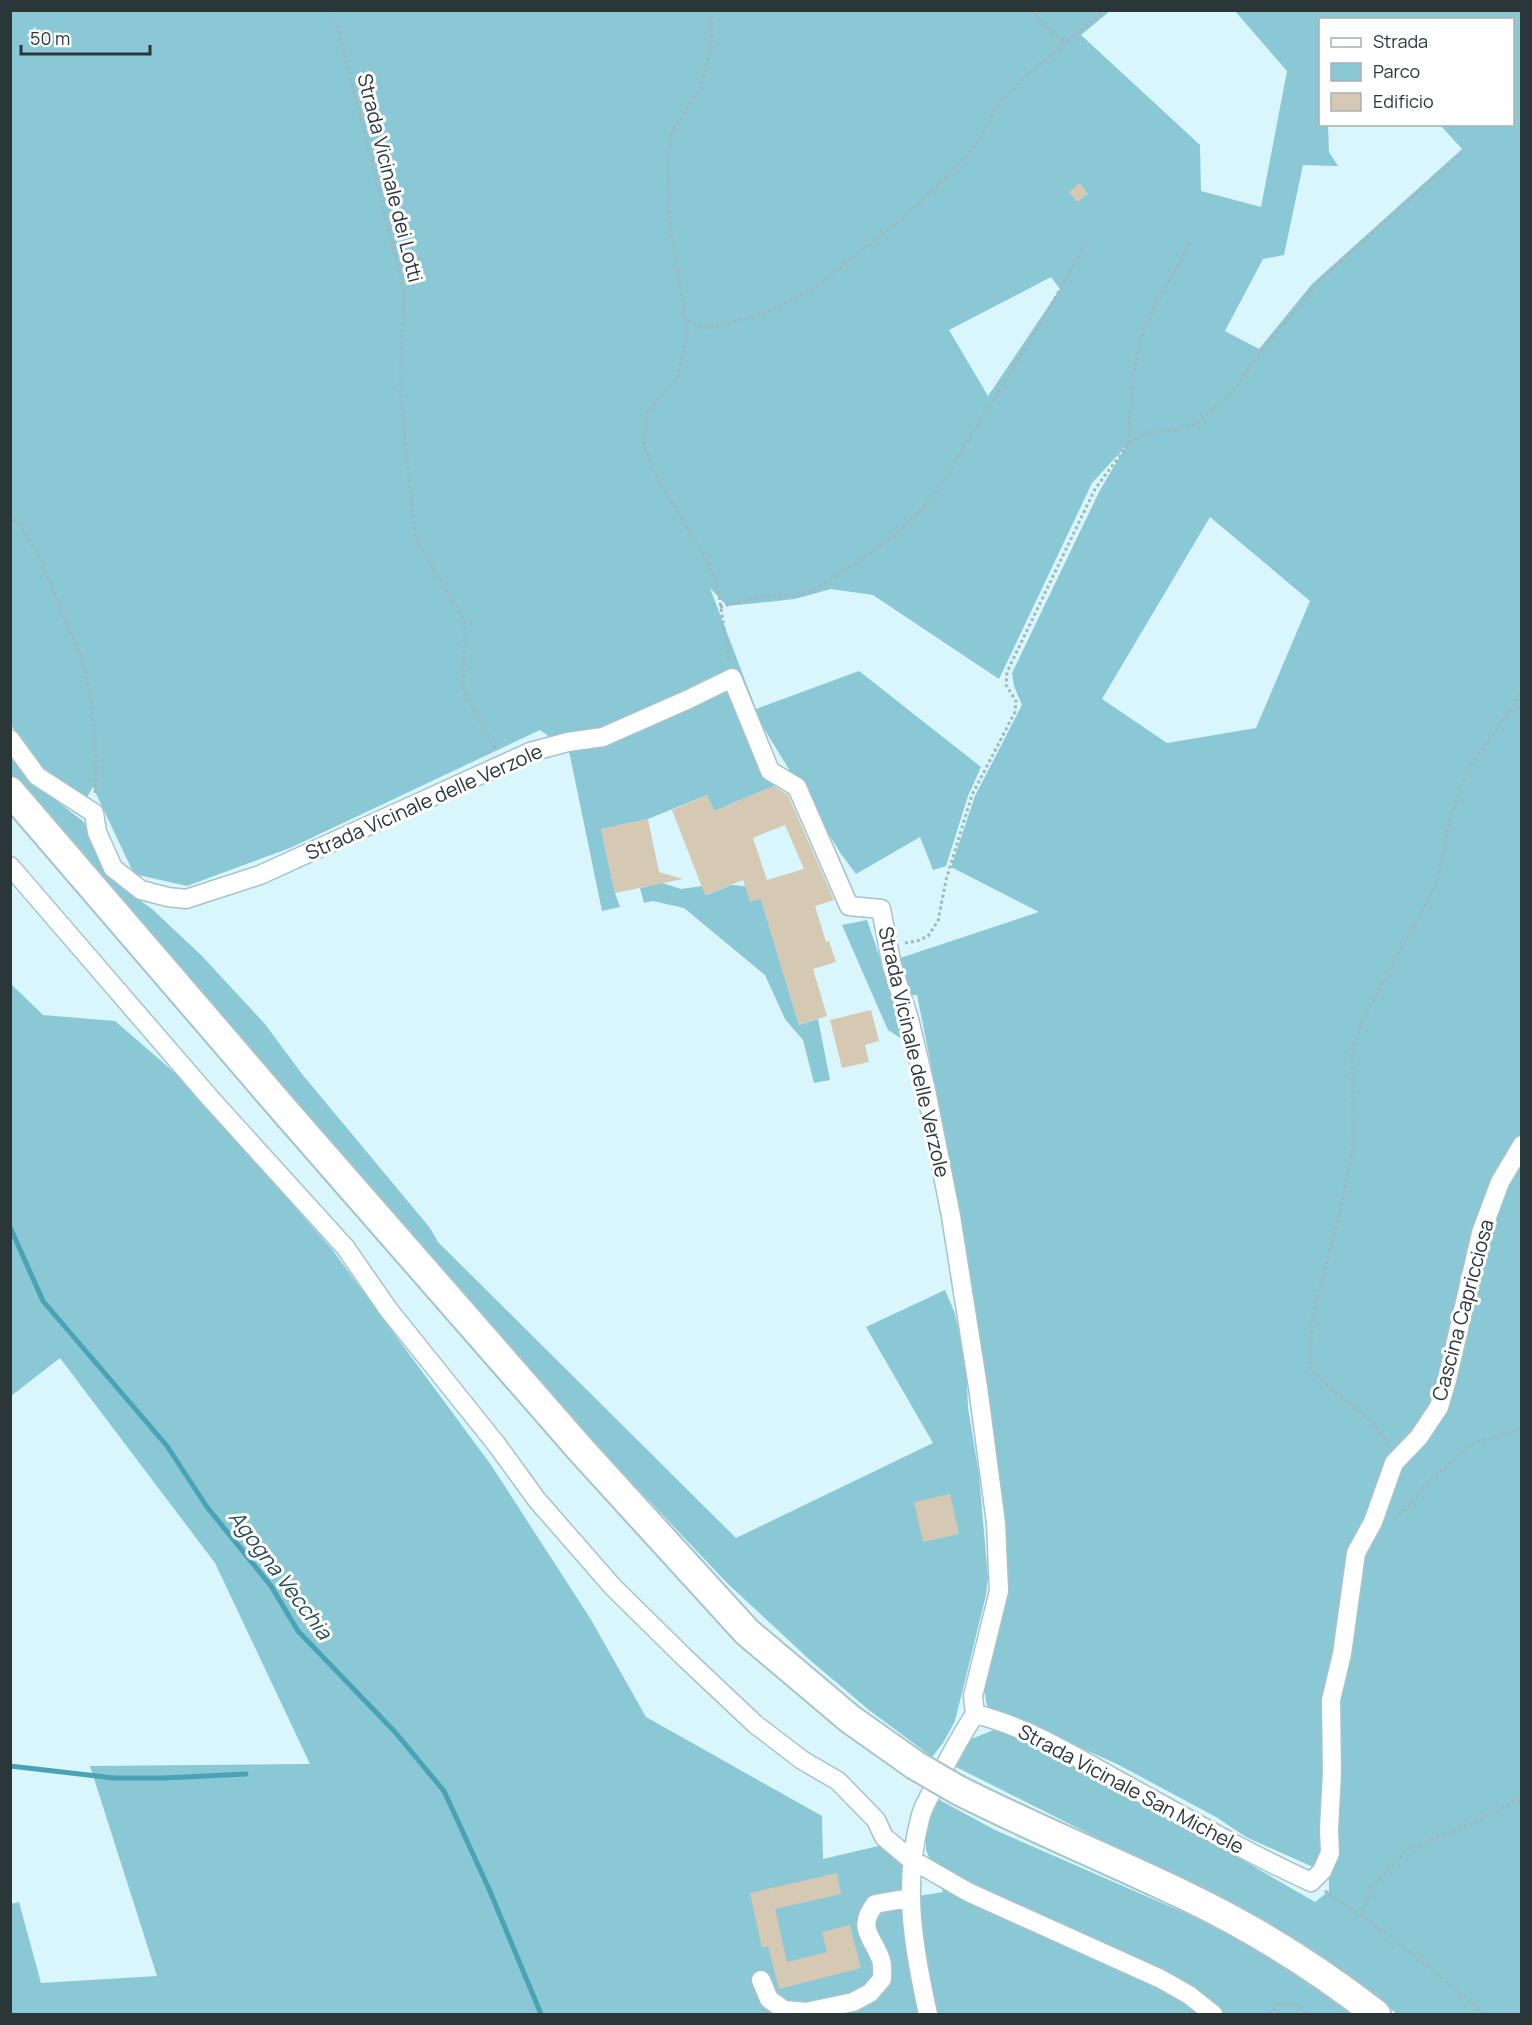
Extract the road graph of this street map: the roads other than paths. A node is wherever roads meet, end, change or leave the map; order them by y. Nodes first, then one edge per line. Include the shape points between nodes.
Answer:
1 (10, 739) edge
2 (10, 791) edge
3 (10, 866) edge
4 (1521, 1145) edge
5 (975, 1714) junction
6 (914, 1861) junction
7 (1311, 1882) joint
8 (910, 1898) junction
9 (761, 1980) dead end
10 (928, 2014) edge
11 (1214, 2014) edge
12 (1377, 2014) edge

1 - 5 street, Strada Vicinale delle Verzole via 37,776 94,813 97,832 113,868 141,890 186,898 260,875 530,752 603,737 732,678 770,771 797,787 849,906 881,909 921,1070 951,1216 996,1523 999,1591 973,1696
2 - 12 main road, bridge via 558,1424 740,1623 850,1719 915,1765 1002,1813 1188,1897 1271,1942
3 - 6 street via 345,1247 388,1309 537,1500 613,1587 755,1724 802,1760 838,1781 876,1820 884,1837
4 - 7 street, Cascina Capricciosa via 1500,1182 1481,1233 1439,1407 1419,1437 1394,1463 1370,1528 1356,1553 1342,1654 1331,1700 1330,1853 1322,1871
5 - 6 street via 922,1813
5 - 7 street, Strada Vicinale San Michele via 1043,1739 1267,1862
6 - 8 street
6 - 11 street via 968,1892 1161,1979
8 - 9 street via 875,1904 867,1914 866,1934 882,1962 882,1979 870,1993 806,2012 784,2010 769,2000
8 - 10 street via 915,1952

